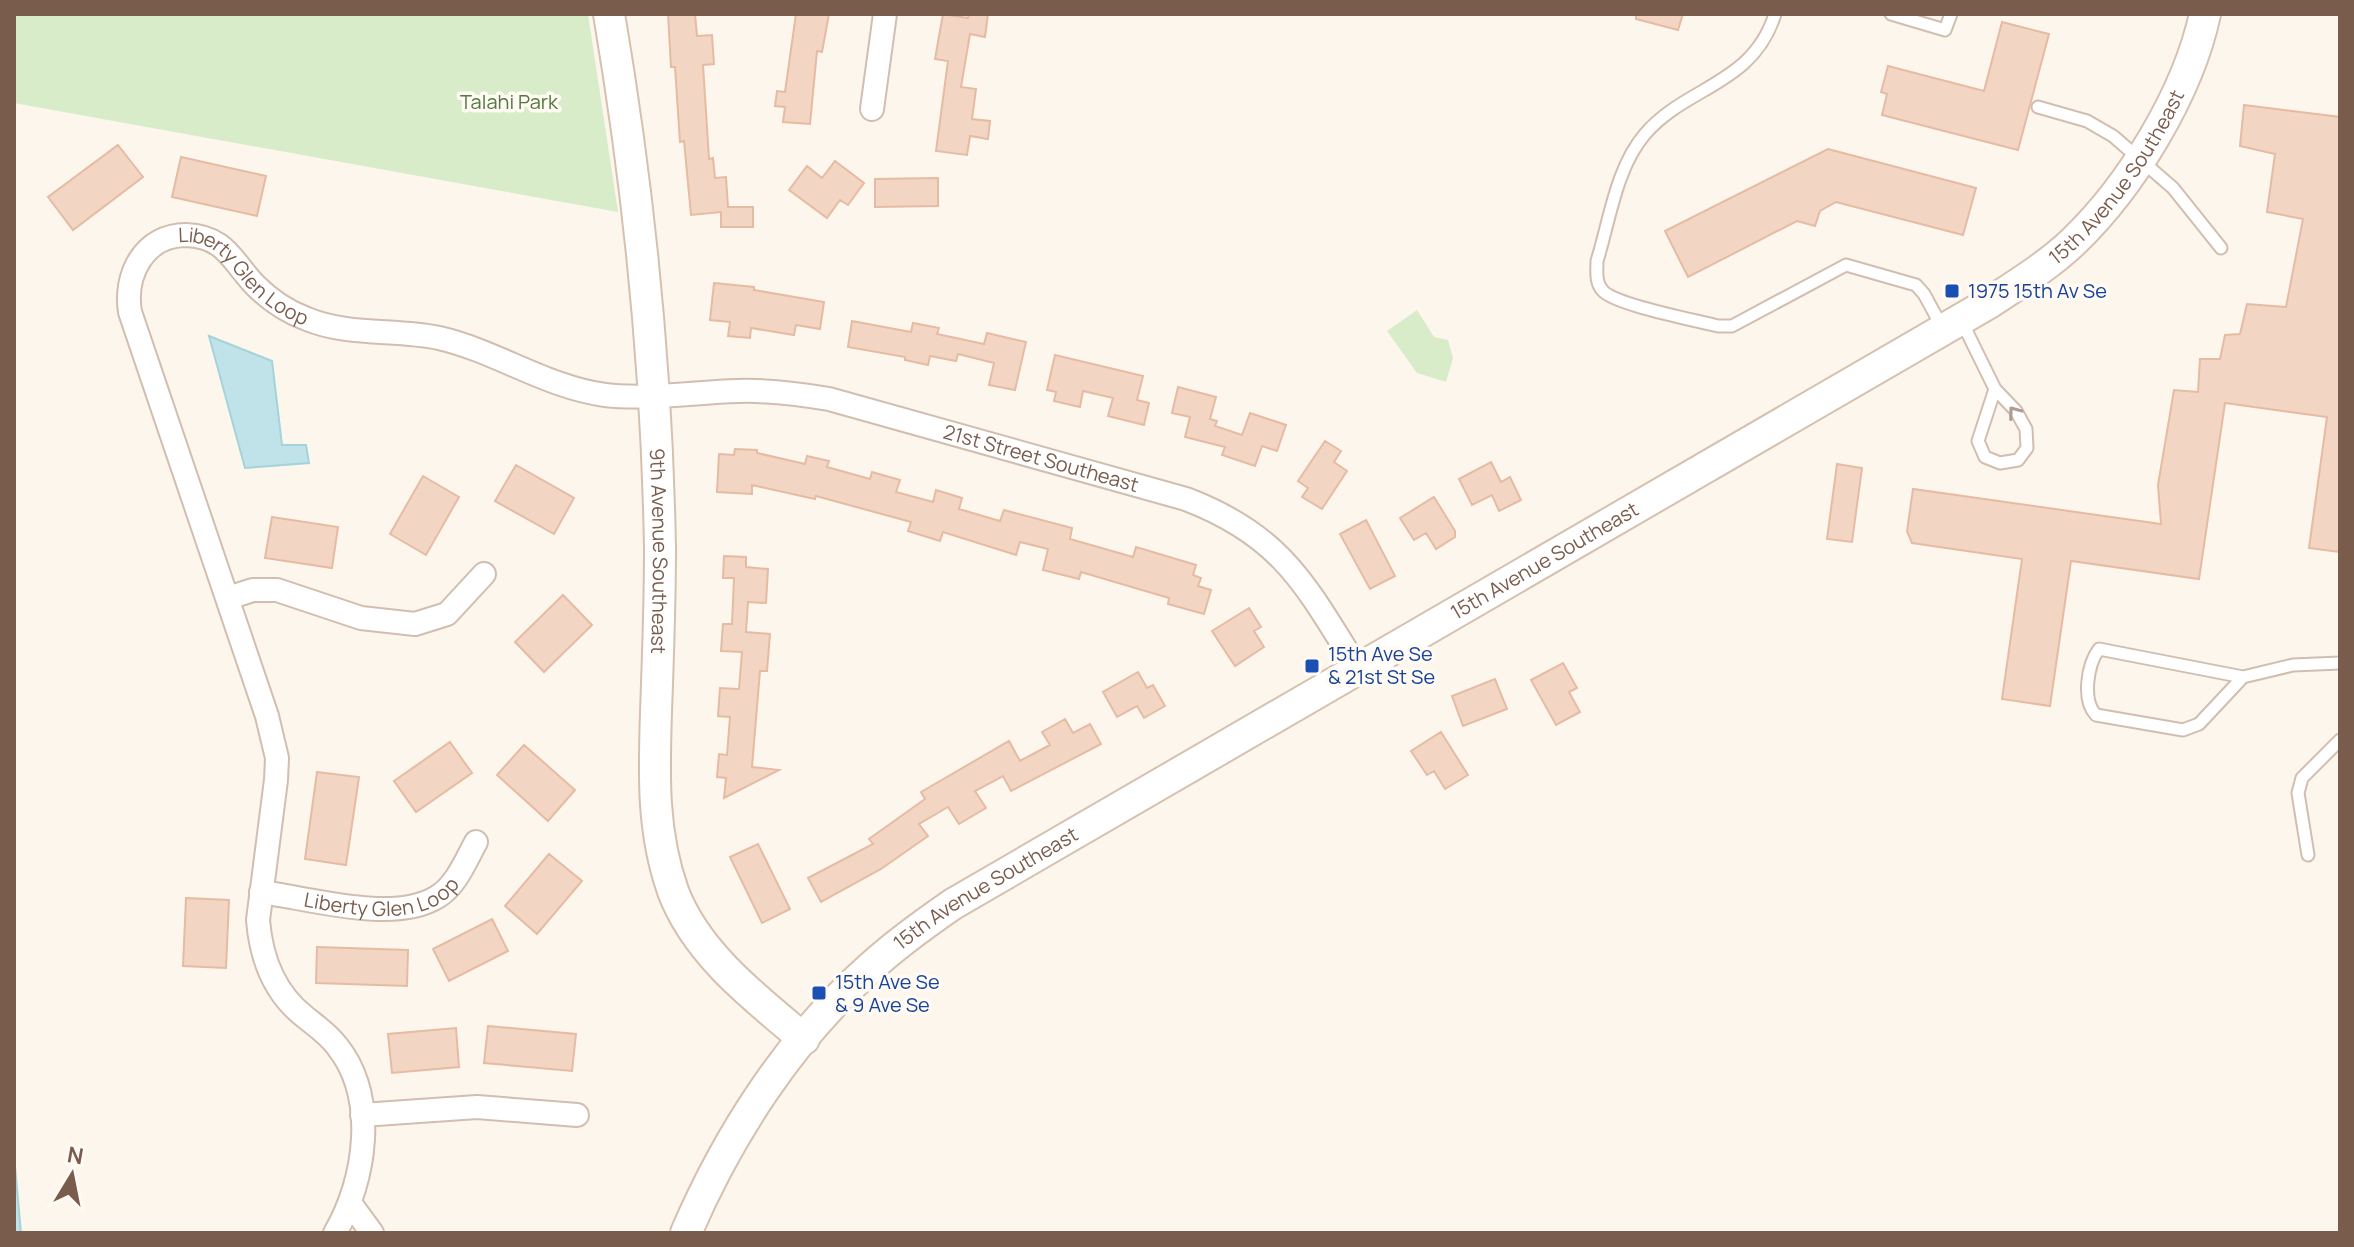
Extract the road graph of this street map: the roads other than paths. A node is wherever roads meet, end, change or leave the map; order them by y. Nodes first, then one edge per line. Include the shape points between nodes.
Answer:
1 (609, 14) edge
2 (885, 14) edge
3 (1775, 14) edge
4 (1891, 14) edge
5 (1951, 14) edge
6 (2205, 14) edge
7 (2038, 107) dead end
8 (872, 109) dead end
9 (2138, 160) junction
10 (2221, 248) dead end
11 (1952, 324) junction
12 (1995, 389) junction
13 (652, 395) junction
14 (484, 574) dead end
15 (228, 598) junction
16 (2340, 663) edge
17 (1358, 669) junction
18 (2243, 677) junction
19 (2340, 740) edge
20 (476, 842) dead end
21 (2308, 855) dead end
22 (261, 892) junction
23 (804, 1039) junction
24 (362, 1115) junction
25 (577, 1115) dead end
26 (350, 1203) junction
27 (335, 1233) edge
28 (372, 1233) edge
29 (686, 1233) edge

1 - 13 main road, 9th Avenue Southeast via 638,201
2 - 8 street
3 - 11 lane via 1755,52 1735,72 1646,132 1629,157 1597,261 1596,278 1603,291 1732,326 1846,265 1916,285
4 - 5 lane via 1945,30
6 - 9 main road, 15th Avenue Southeast via 2192,60
7 - 9 lane via 2087,121
9 - 10 lane via 2173,188
9 - 11 main road, 15th Avenue Southeast via 2073,241 2032,275
11 - 12 lane
11 - 17 main road, 15th Avenue Southeast
12 -> 12 lane via 1978,441 1985,457 2000,463 2018,460 2027,448 2026,429
13 - 15 street, Liberty Glen Loop via 579,390 439,338 328,327 272,300 216,243 184,235 157,244 143,255 129,279 130,312
13 - 17 street, 21st Street Southeast via 768,391 829,399 1217,510 1290,565
13 - 23 main road, 9th Avenue Southeast via 660,549 654,793 659,848 674,895 696,933 743,986
14 - 15 street via 447,614 415,624 361,618 277,590
15 - 22 street, Liberty Glen Loop via 277,758
16 - 18 lane via 2293,665
17 - 23 main road, 15th Avenue Southeast via 953,904 868,969
18 - 18 lane via 2099,649 2087,699 2096,715 2183,730 2199,724
19 - 21 lane via 2300,785
20 - 22 street, Liberty Glen Loop via 449,887 421,904 350,907
22 - 24 street, Liberty Glen Loop via 258,920 265,961 288,1000 348,1062
23 - 29 main road, 15th Avenue Southeast via 734,1137
24 - 25 street via 496,1107
24 - 26 street, Liberty Glen Loop via 362,1151
26 - 27 street, Liberty Glen Loop
26 - 28 street

